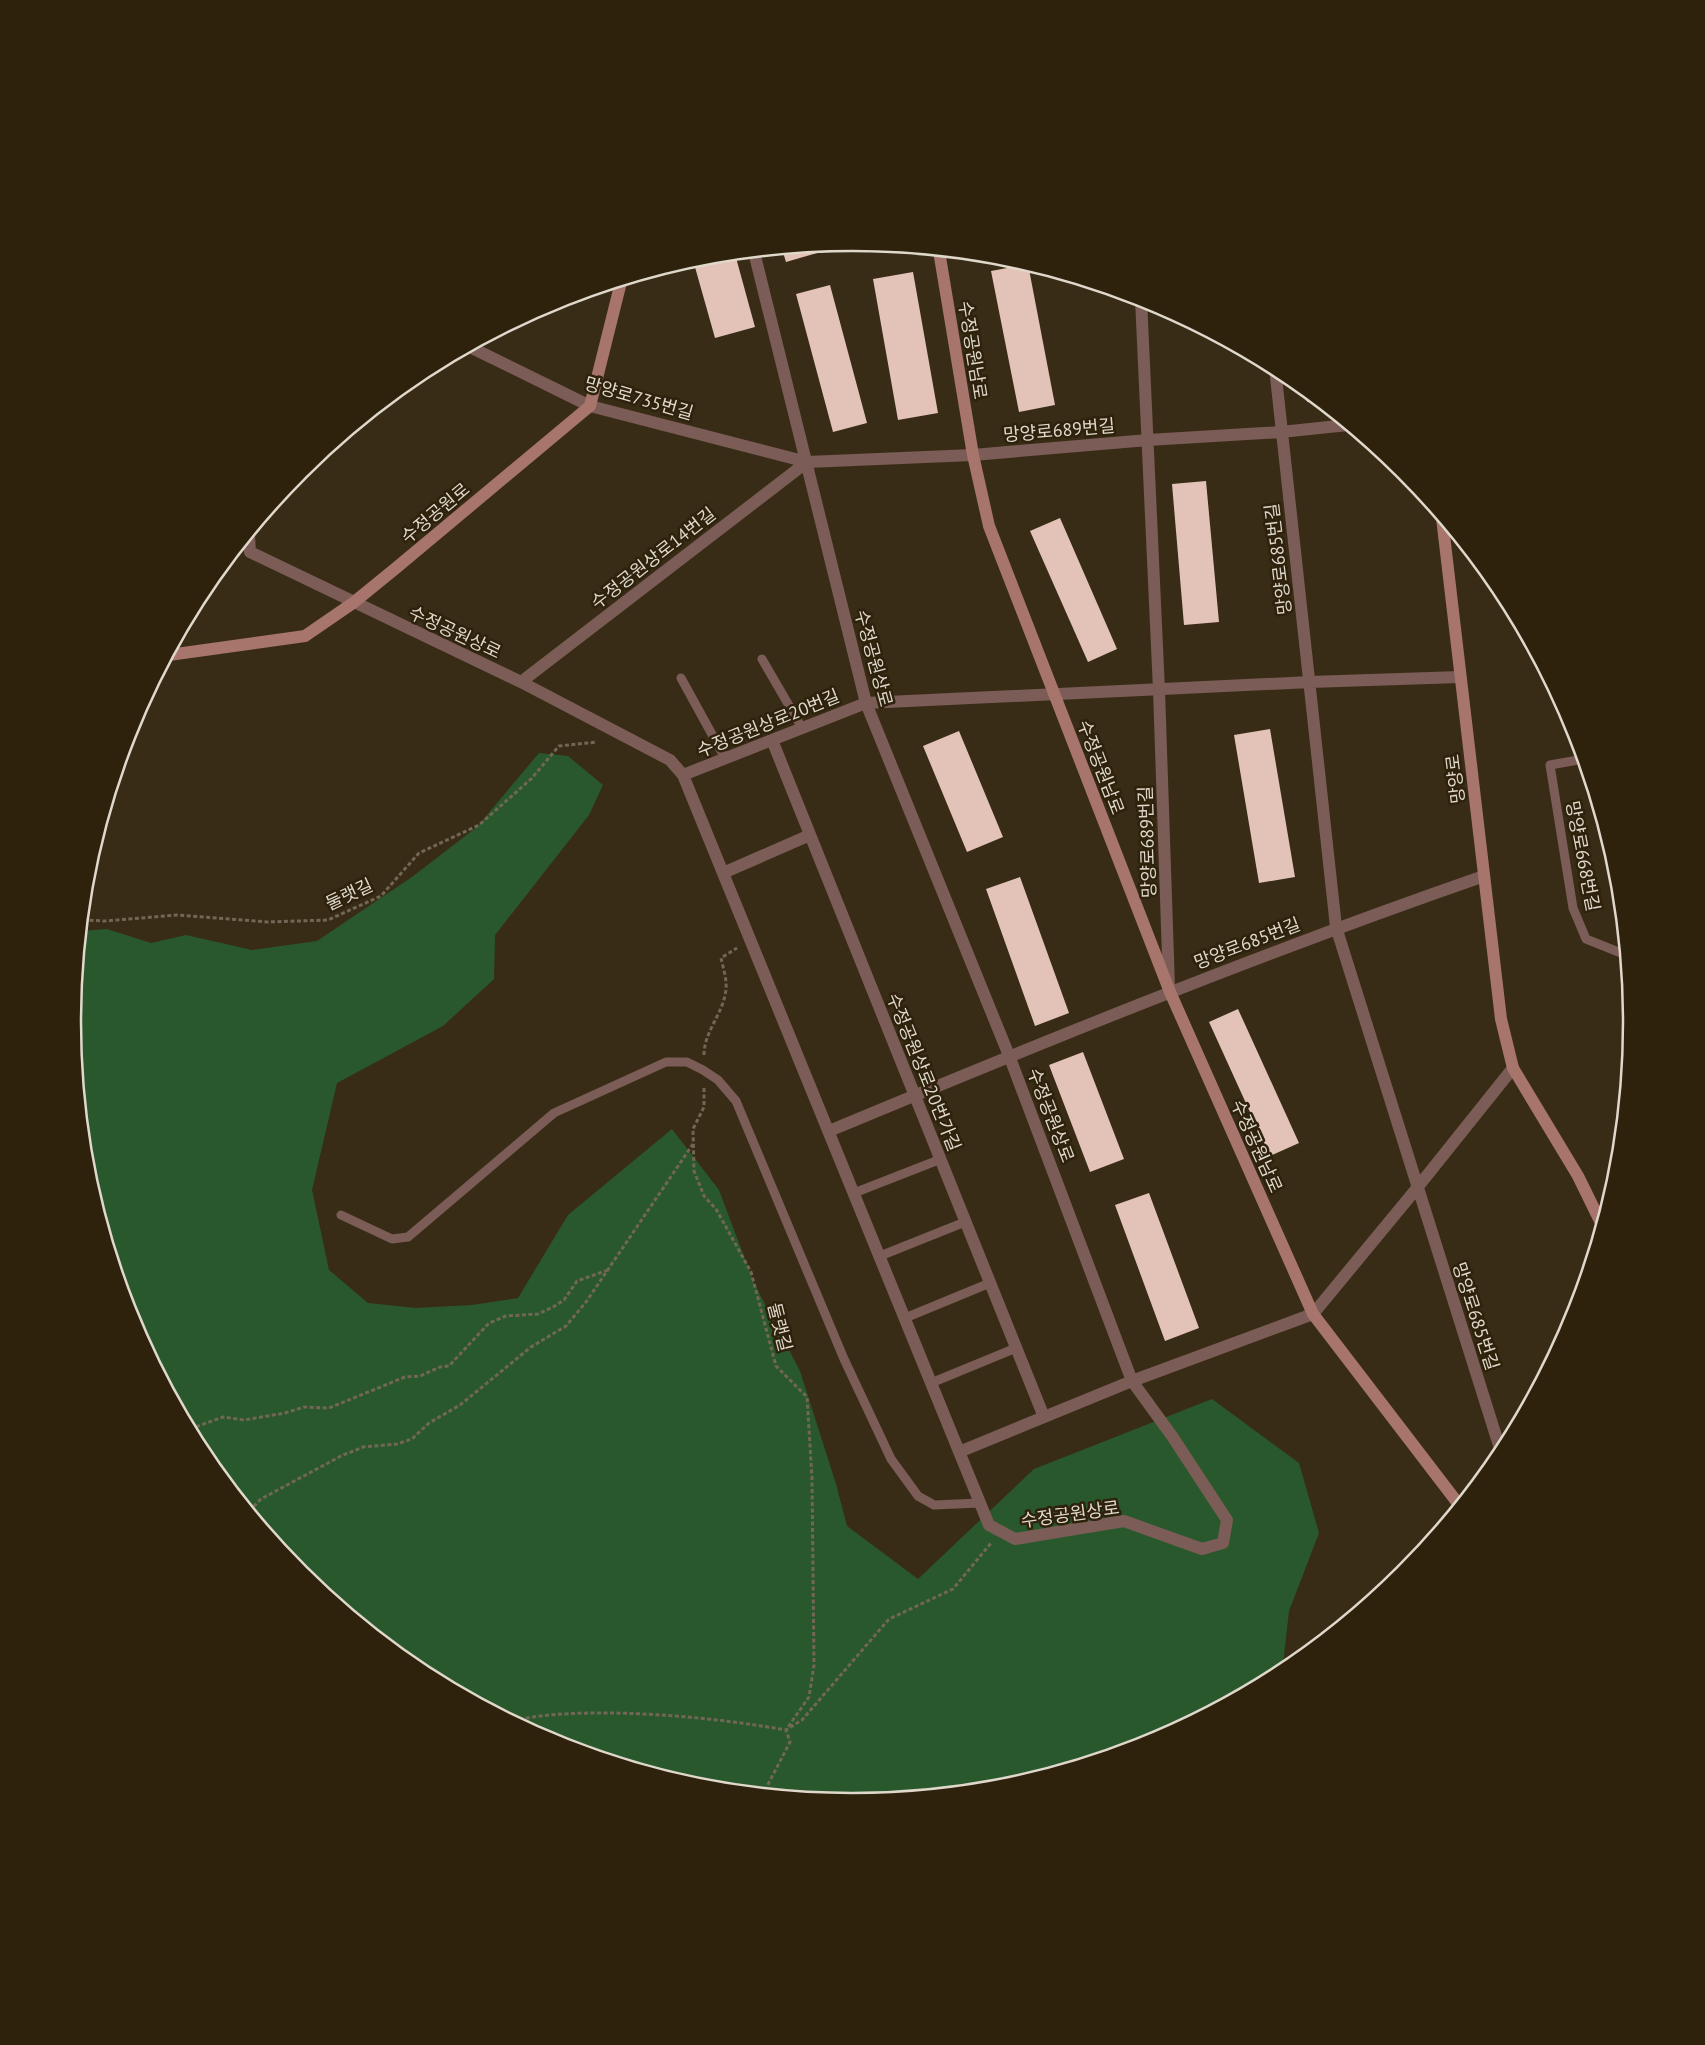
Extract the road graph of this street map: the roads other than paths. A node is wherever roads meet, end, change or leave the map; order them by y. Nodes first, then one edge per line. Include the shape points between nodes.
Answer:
1 (940, 257) edge
2 (755, 258) edge
3 (620, 288) edge
4 (1141, 308) edge
5 (476, 350) edge
6 (1276, 378) edge
7 (590, 406) junction
8 (1340, 426) edge
9 (1281, 432) junction
10 (1148, 440) junction
11 (973, 455) junction
12 (807, 462) junction
13 (1443, 527) edge
14 (249, 543) edge
15 (353, 603) junction
16 (176, 654) edge
17 (762, 659) dead end
18 (1460, 677) junction
19 (681, 678) dead end
20 (521, 682) junction
21 (1310, 682) junction
22 (1159, 690) junction
23 (1054, 694) junction
24 (866, 703) junction
25 (802, 728) junction
26 (772, 740) junction
27 (725, 758) junction
28 (1577, 760) edge
29 (683, 775) junction
30 (810, 835) junction
31 (723, 874) junction
32 (1484, 876) junction
33 (1336, 927) junction
34 (1620, 951) edge
35 (1170, 992) junction
36 (1010, 1058) junction
37 (1513, 1068) junction
38 (915, 1096) junction
39 (829, 1132) junction
40 (941, 1159) junction
41 (1417, 1188) junction
42 (854, 1193) junction
43 (341, 1216) dead end
44 (1598, 1217) edge
45 (966, 1222) junction
46 (880, 1256) junction
47 (990, 1283) junction
48 (1314, 1314) junction
49 (905, 1318) junction
50 (1016, 1348) junction
51 (1132, 1381) junction
52 (931, 1383) junction
53 (1044, 1417) junction
54 (1499, 1443) edge
55 (959, 1452) junction
56 (1456, 1501) edge
57 (980, 1503) junction

1 - 11 street, 수정공원남로
2 - 12 street, 수정공원상로
3 - 7 street
4 - 10 street, 망양로689번길
5 - 7 street, 망양로735번길
6 - 9 street, 망양로685번길
7 - 12 street, 망양로735번길
7 - 15 street, 수정공원로
8 - 9 street
9 - 10 street
9 - 21 street, 망양로685번길
10 - 11 street, 망양로689번길
10 - 22 street, 망양로689번길
11 - 12 street
11 - 23 street, 수정공원남로 via 989,526
12 - 20 street, 수정공원상로14번길
12 - 24 street, 수정공원상로
13 - 18 street, 망양로
14 - 15 street, 수정공원상로 via 250,552
15 - 16 street, 수정공원로 via 305,636
15 - 20 street, 수정공원상로
17 - 25 lane
18 - 21 street
18 - 32 street, 망양로
19 - 27 lane
20 - 29 street, 수정공원상로 via 670,760
21 - 22 street
21 - 33 street, 망양로685번길
22 - 23 street
22 - 35 street, 망양로689번길
23 - 24 street
23 - 35 street, 수정공원남로
24 - 25 street, 수정공원상로20번길
24 - 36 street, 수정공원상로
25 - 26 street, 수정공원상로20번길
26 - 27 street, 수정공원상로20번길
26 - 30 street, 수정공원상로20번가길
27 - 29 street, 수정공원상로20번길
28 - 34 lane, 망양로668번길 via 1550,765 1573,908 1586,938
29 - 31 street, 수정공원상로
30 - 31 street
30 - 38 street, 수정공원상로20번가길
31 - 39 street, 수정공원상로
32 - 33 street
32 - 37 street, 망양로 via 1500,1019
33 - 35 street, 망양로685번길
33 - 41 street, 망양로685번길
35 - 36 street
35 - 48 street, 수정공원남로
36 - 38 street, 수정공원상로
36 - 51 street, 수정공원상로
37 - 41 street
37 - 44 street, 망양로 via 1578,1176
38 - 39 street, 수정공원상로
38 - 40 street, 수정공원상로20번가길
39 - 42 street, 수정공원상로
40 - 42 lane
40 - 45 street, 수정공원상로20번가길
41 - 48 street
41 - 54 street, 망양로685번길
42 - 46 street, 수정공원상로
43 - 57 lane via 392,1239 408,1237 554,1113 666,1062 687,1062 718,1080 736,1101 844,1359 891,1459 918,1496 934,1505
45 - 46 lane
45 - 47 street, 수정공원상로20번가길
46 - 49 street, 수정공원상로
47 - 49 lane
47 - 50 street, 수정공원상로20번가길
48 - 51 street
48 - 56 street, 수정공원남로
49 - 52 street, 수정공원상로
50 - 52 lane
50 - 53 street, 수정공원상로20번가길
51 - 53 street
51 - 57 street, 수정공원상로 via 1227,1520 1223,1543 1202,1549 1124,1521 1015,1539 989,1526
52 - 55 street, 수정공원상로
53 - 55 street
55 - 57 street, 수정공원상로

